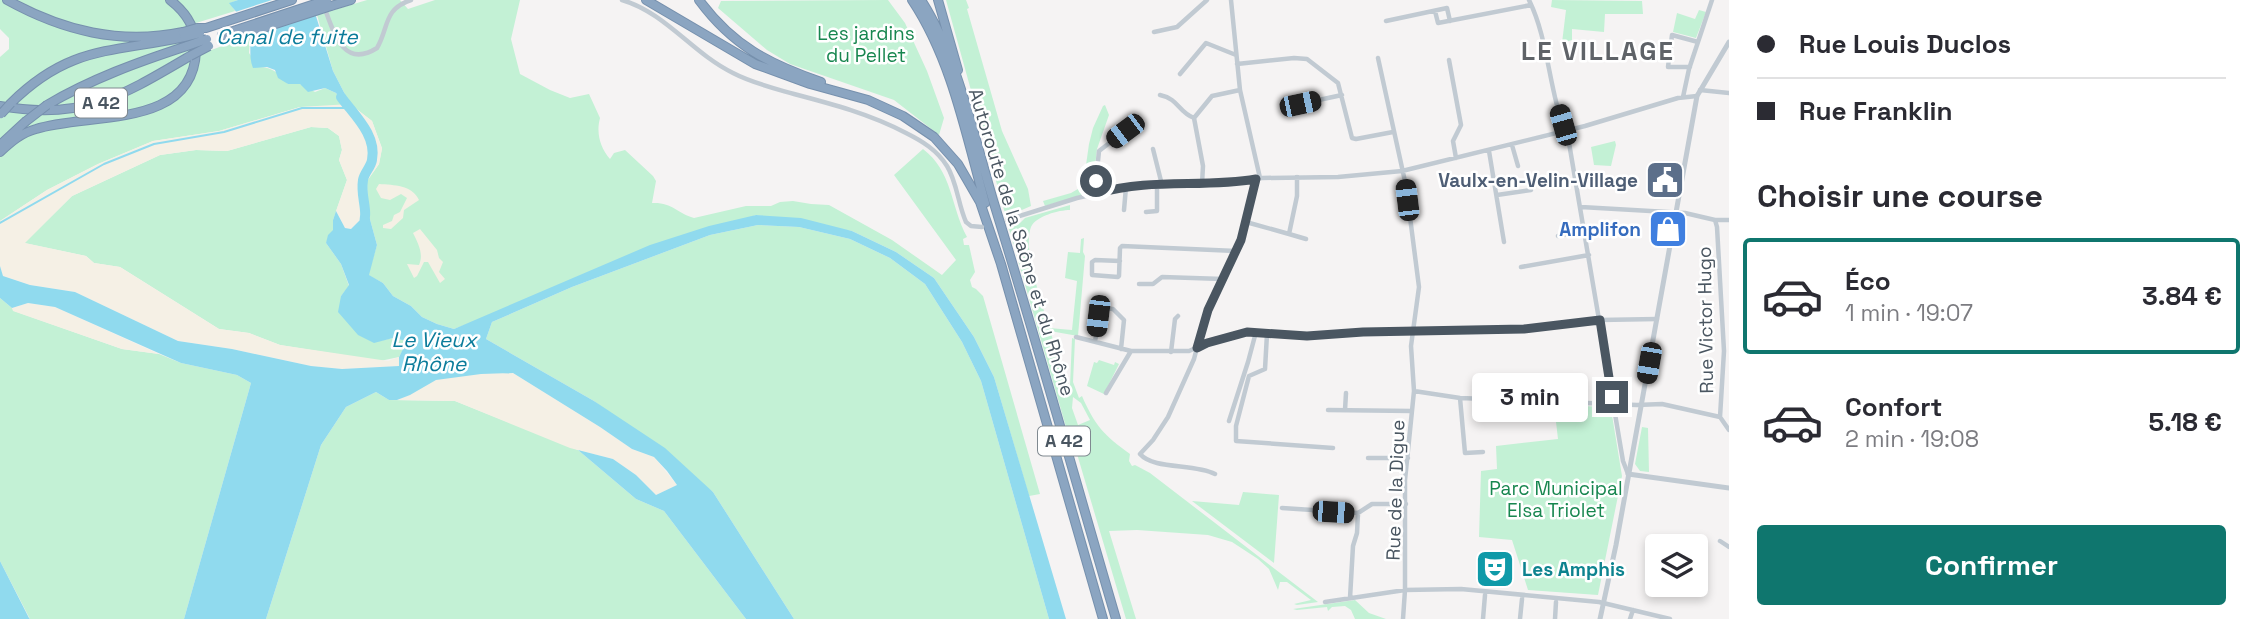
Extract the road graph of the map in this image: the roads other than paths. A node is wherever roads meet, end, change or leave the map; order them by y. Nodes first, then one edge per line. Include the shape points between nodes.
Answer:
1 (7, 0) edge
2 (170, 0) edge
3 (292, 0) edge
4 (347, 0) edge
5 (411, 0) edge
6 (622, 0) edge
7 (646, 0) edge
8 (699, 0) edge
9 (912, 0) edge
10 (920, 0) edge
11 (938, 0) edge
12 (1207, 0) edge
13 (1231, 0) edge
14 (1712, 0) edge
15 (327, 2) edge
16 (1530, 2) edge
17 (1435, 11) junction
18 (1386, 21) dead end
19 (1450, 21) junction
20 (1154, 32) dead end
21 (185, 38) junction
22 (1698, 42) junction
23 (1729, 42) edge
24 (208, 43) junction
25 (1236, 55) junction
26 (1378, 58) dead end
27 (1449, 60) dead end
28 (1237, 64) junction
29 (1690, 67) junction
30 (1180, 74) dead end
31 (791, 75) junction
32 (957, 80) junction
33 (1240, 90) junction
34 (1698, 93) junction
35 (1729, 93) edge
36 (1160, 95) dead end
37 (1342, 95) junction
38 (1684, 97) junction
39 (1300, 104) dead end
40 (0, 112) edge
41 (1194, 118) junction
42 (1565, 130) junction
43 (1125, 131) dead end
44 (1393, 132) junction
45 (0, 145) edge
46 (1512, 145) junction
47 (1153, 149) dead end
48 (1489, 151) junction
49 (0, 152) edge
50 (1456, 158) junction
51 (1518, 166) dead end
52 (1402, 171) junction
53 (1297, 177) junction
54 (1258, 179) junction
55 (1202, 184) junction
56 (1160, 185) junction
57 (1126, 187) junction
58 (1531, 190) dead end
59 (1099, 193) junction
60 (1497, 195) junction
61 (1581, 208) junction
62 (1124, 210) dead end
63 (1146, 212) dead end
64 (1677, 213) junction
65 (1007, 220) dead end
66 (1715, 220) junction
67 (1729, 220) edge
68 (1246, 222) junction
69 (982, 228) dead end
70 (1584, 230) junction
71 (1289, 234) junction
72 (1558, 236) dead end
73 (1306, 239) dead end
74 (1504, 242) dead end
75 (1236, 251) junction
76 (1589, 255) junction
77 (1120, 261) junction
78 (1002, 264) junction
79 (1521, 267) dead end
80 (1223, 279) junction
81 (1139, 284) dead end
82 (1178, 316) dead end
83 (1600, 320) junction
84 (1657, 320) junction
85 (1256, 332) junction
86 (1413, 332) junction
87 (1266, 334) junction
88 (1076, 337) dead end
89 (1096, 341) junction
90 (1197, 348) junction
91 (1121, 349) junction
92 (1131, 351) junction
93 (1726, 351) edge
94 (1171, 352) junction
95 (1414, 391) junction
96 (1107, 393) dead end
97 (1346, 393) dead end
98 (1460, 398) junction
99 (1614, 404) junction
100 (1642, 405) junction
101 (1328, 410) dead end
102 (1345, 410) junction
103 (1412, 411) junction
104 (1720, 417) junction
105 (1228, 421) dead end
106 (1729, 430) edge
107 (1333, 448) dead end
108 (1483, 452) dead end
109 (1368, 458) dead end
110 (1408, 458) junction
111 (1215, 474) dead end
112 (1628, 474) junction
113 (1729, 488) edge
114 (1406, 504) junction
115 (1282, 508) dead end
116 (1358, 513) junction
117 (1720, 541) dead end
118 (1729, 547) edge
119 (1405, 590) junction
120 (1485, 595) dead end
121 (1350, 598) junction
122 (1522, 599) dead end
123 (1325, 602) dead end
124 (1556, 602) dead end
125 (1605, 604) junction
126 (1633, 610) junction
127 (1103, 619) edge
128 (1116, 619) edge
129 (1403, 619) edge
130 (1483, 619) edge
131 (1520, 619) edge
132 (1555, 619) edge
133 (1600, 619) edge
134 (1630, 619) edge
135 (1670, 619) edge

1 - 21 highway via 50,21 93,34
2 - 49 highway via 189,20 196,47 192,72 174,97 142,112 34,129
3 - 21 highway, bridge
4 - 15 highway
5 - 15 street via 397,7 377,48 364,54 344,49 333,30
6 - 69 street via 656,15 734,74 867,115 930,147 950,172 966,222
7 - 31 highway via 755,64
8 - 31 highway via 737,41
9 - 78 highway via 944,64
10 - 32 highway, Autoroute de la Saône et du Rhône / A 42
11 - 32 highway via 958,67
12 - 20 street via 1177,27
13 - 25 street
14 - 22 street
15 - 24 highway, bridge
16 - 19 street
16 - 42 street
17 - 18 street
17 - 19 street via 1438,23
17 - 19 street via 1447,8
21 - 24 highway, bridge
21 - 40 highway, bridge via 114,48 65,63
21 - 45 highway, bridge via 47,105
22 - 29 street
22 - 29 street via 1672,35 1668,67
23 - 34 street
24 - 40 highway, A 42, bridge via 141,85 94,105
25 - 28 street
25 - 30 street via 1206,43
26 - 44 street, Rue de la Digue
27 - 50 street via 1461,125 1453,141
28 - 33 street
28 - 37 street via 1307,59 1336,80
29 - 38 street
31 - 78 highway, Autoroute de la Saône et du Rhône / A 42 via 868,100 934,137 958,164 980,202
32 - 128 highway, Autoroute de la Saône et du Rhône / A 42
33 - 41 street via 1212,96
33 - 54 street
34 - 35 street
34 - 38 street
34 - 64 street
36 - 41 street
37 - 39 street
37 - 44 street via 1352,138
38 - 42 street
41 - 55 street
42 - 46 street
42 - 61 street
43 - 59 street via 1099,151
44 - 52 street, Rue de la Digue
46 - 48 street
46 - 51 street
47 - 56 street
48 - 50 street
48 - 60 street
50 - 52 street
52 - 53 street
52 - 86 street, Rue de la Digue via 1419,286
53 - 54 street
53 - 71 street
54 - 55 street
54 - 68 street
55 - 56 street
56 - 57 street
56 - 63 street via 1157,211
57 - 59 street
57 - 62 street
58 - 60 street
59 - 65 street
60 - 74 street
61 - 64 street, Rue Victor Hugo
61 - 70 street
64 - 66 street, Rue Victor Hugo
64 - 84 street
66 - 67 street
66 - 93 street, Rue Victor Hugo
68 - 71 street
68 - 75 street
70 - 72 street
70 - 76 street
71 - 73 street
75 - 77 street via 1122,247
75 - 80 street
76 - 79 street
76 - 83 street
77 - 77 street via 1118,277 1092,275 1095,260
78 - 127 highway, Autoroute de la Saône et du Rhône / A 42
80 - 81 street via 1162,277 1153,284
80 - 90 street
82 - 94 street
83 - 84 street
83 - 86 street via 1524,329
83 - 99 street
84 - 100 street
85 - 87 street
85 - 90 street
85 - 105 street
86 - 87 street
86 - 95 street, Rue de la Digue
87 - 107 street via 1265,369 1249,376 1236,441
88 - 89 street
89 - 91 street
89 - 91 street via 1101,311 1113,309 1124,320
90 - 94 street
90 - 111 street via 1168,417 1140,451 1150,462
91 - 92 street
92 - 94 street
92 - 96 street
93 - 104 street, Rue Victor Hugo
95 - 98 street
95 - 103 street, Rue de la Digue
97 - 102 street
98 - 99 street
98 - 108 street via 1465,453
99 - 100 street
99 - 112 street
100 - 104 street via 1662,404
100 - 112 street
101 - 102 street
102 - 103 street
103 - 110 street, Rue de la Digue
104 - 106 street
109 - 110 street
110 - 114 street, Rue de la Digue
112 - 113 street
112 - 125 street
114 - 116 street via 1372,504
114 - 119 street, Rue de la Digue
115 - 116 street
116 - 121 street
117 - 118 street
119 - 121 street
119 - 125 street via 1461,589
119 - 129 street, Rue de la Digue
120 - 130 street
121 - 123 street
122 - 131 street
124 - 132 street
125 - 126 street
125 - 133 street
126 - 134 street
126 - 135 street

